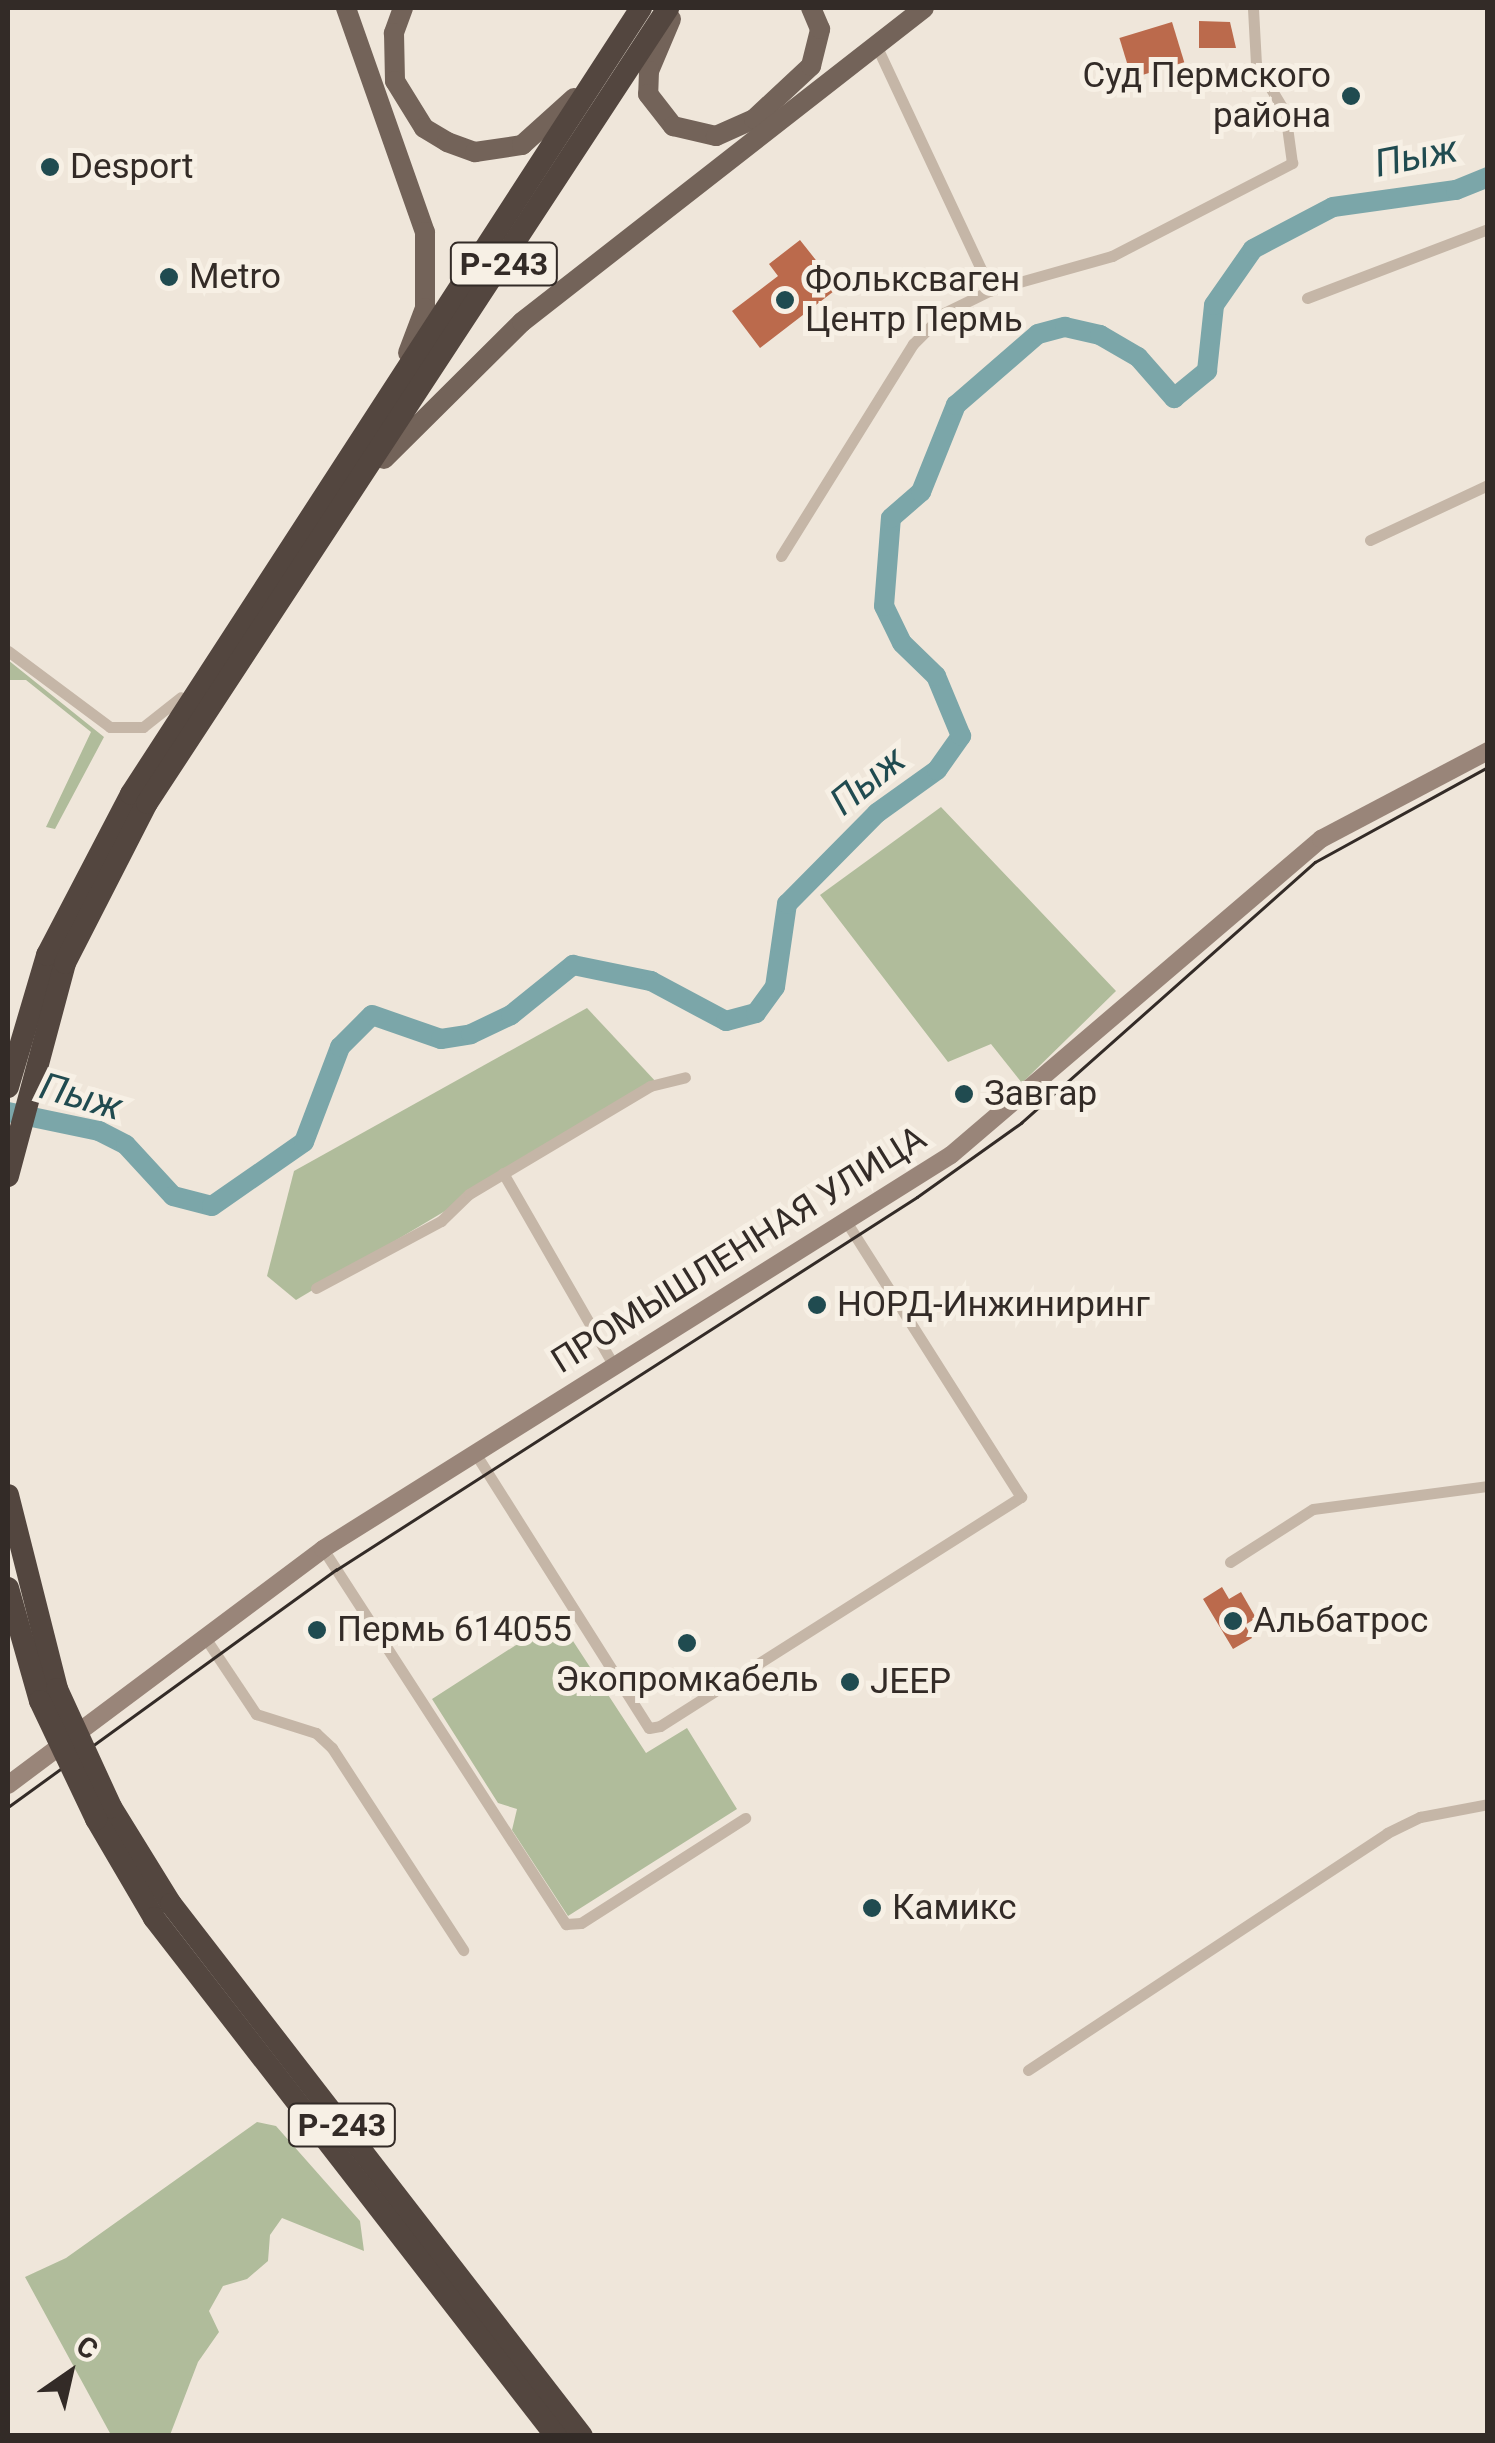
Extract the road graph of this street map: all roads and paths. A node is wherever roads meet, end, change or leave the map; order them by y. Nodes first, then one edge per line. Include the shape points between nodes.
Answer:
1 (346, 8) edge
2 (404, 8) edge
3 (630, 8) edge
4 (641, 8) edge
5 (668, 8) edge
6 (677, 8) edge
7 (811, 8) edge
8 (924, 8) edge
9 (1253, 8) edge
10 (876, 45) junction
11 (1488, 229) edge
12 (990, 290) junction
13 (1307, 298) dead end
14 (357, 448) junction
15 (1488, 485) edge
16 (337, 520) junction
17 (1370, 540) dead end
18 (781, 556) dead end
19 (231, 635) junction
20 (8, 651) edge
21 (1488, 751) edge
22 (16, 1076) edge
23 (684, 1077) dead end
24 (503, 1173) junction
25 (8, 1176) edge
26 (847, 1223) junction
27 (316, 1288) dead end
28 (615, 1368) junction
29 (475, 1453) junction
30 (1488, 1486) edge
31 (8, 1495) edge
32 (323, 1550) junction
33 (1230, 1562) dead end
34 (8, 1588) edge
35 (204, 1636) junction
36 (49, 1695) junction
37 (8, 1784) edge
38 (1488, 1804) edge
39 (104, 1813) junction
40 (745, 1818) dead end
41 (463, 1950) dead end
42 (1028, 2070) dead end
43 (556, 2436) edge
44 (582, 2436) edge

1 - 14 main road via 419,208 428,257 416,338
2 - 3 main road via 392,56 407,106 424,128 476,152 522,144 551,124
4 - 14 highway, Р-243
5 - 16 highway, Р-243
6 - 7 main road via 656,48 648,94 674,126 716,136 754,119 812,66 820,30
8 - 10 main road
9 - 12 street via 1256,64 1284,112 1292,163 1112,256
10 - 12 street
10 - 16 main road via 461,375
11 - 13 street
12 - 18 street via 944,313 913,344
14 - 19 highway, Р-243
15 - 17 street
16 - 22 highway, Р-243 via 193,730 104,879
19 - 20 street via 173,709 130,729 86,713
19 - 22 highway, Р-243 via 80,884 47,955
21 - 26 street, ПРОМЫШЛЕННАЯ УЛИЦА via 1320,839 991,1124
22 - 25 highway, Р-243
23 - 24 street via 650,1086
24 - 27 street via 441,1221
24 - 28 street
26 - 28 street, ПРОМЫШЛЕННАЯ УЛИЦА
26 - 29 street via 1022,1497 649,1728
28 - 29 street, ПРОМЫШЛЕННАЯ УЛИЦА
29 - 32 street, ПРОМЫШЛЕННАЯ УЛИЦА
30 - 33 street via 1312,1509
31 - 36 highway, Р-243
32 - 35 street, ПРОМЫШЛЕННАЯ УЛИЦА
32 - 40 street via 571,1926
34 - 36 highway, Р-243
35 - 37 street, ПРОМЫШЛЕННАЯ УЛИЦА
35 - 41 street via 256,1714 316,1733 332,1748
36 - 39 highway, Р-243, bridge
38 - 42 street via 1420,1818 1387,1833
39 - 43 highway, Р-243 via 154,1918
39 - 44 highway, Р-243

